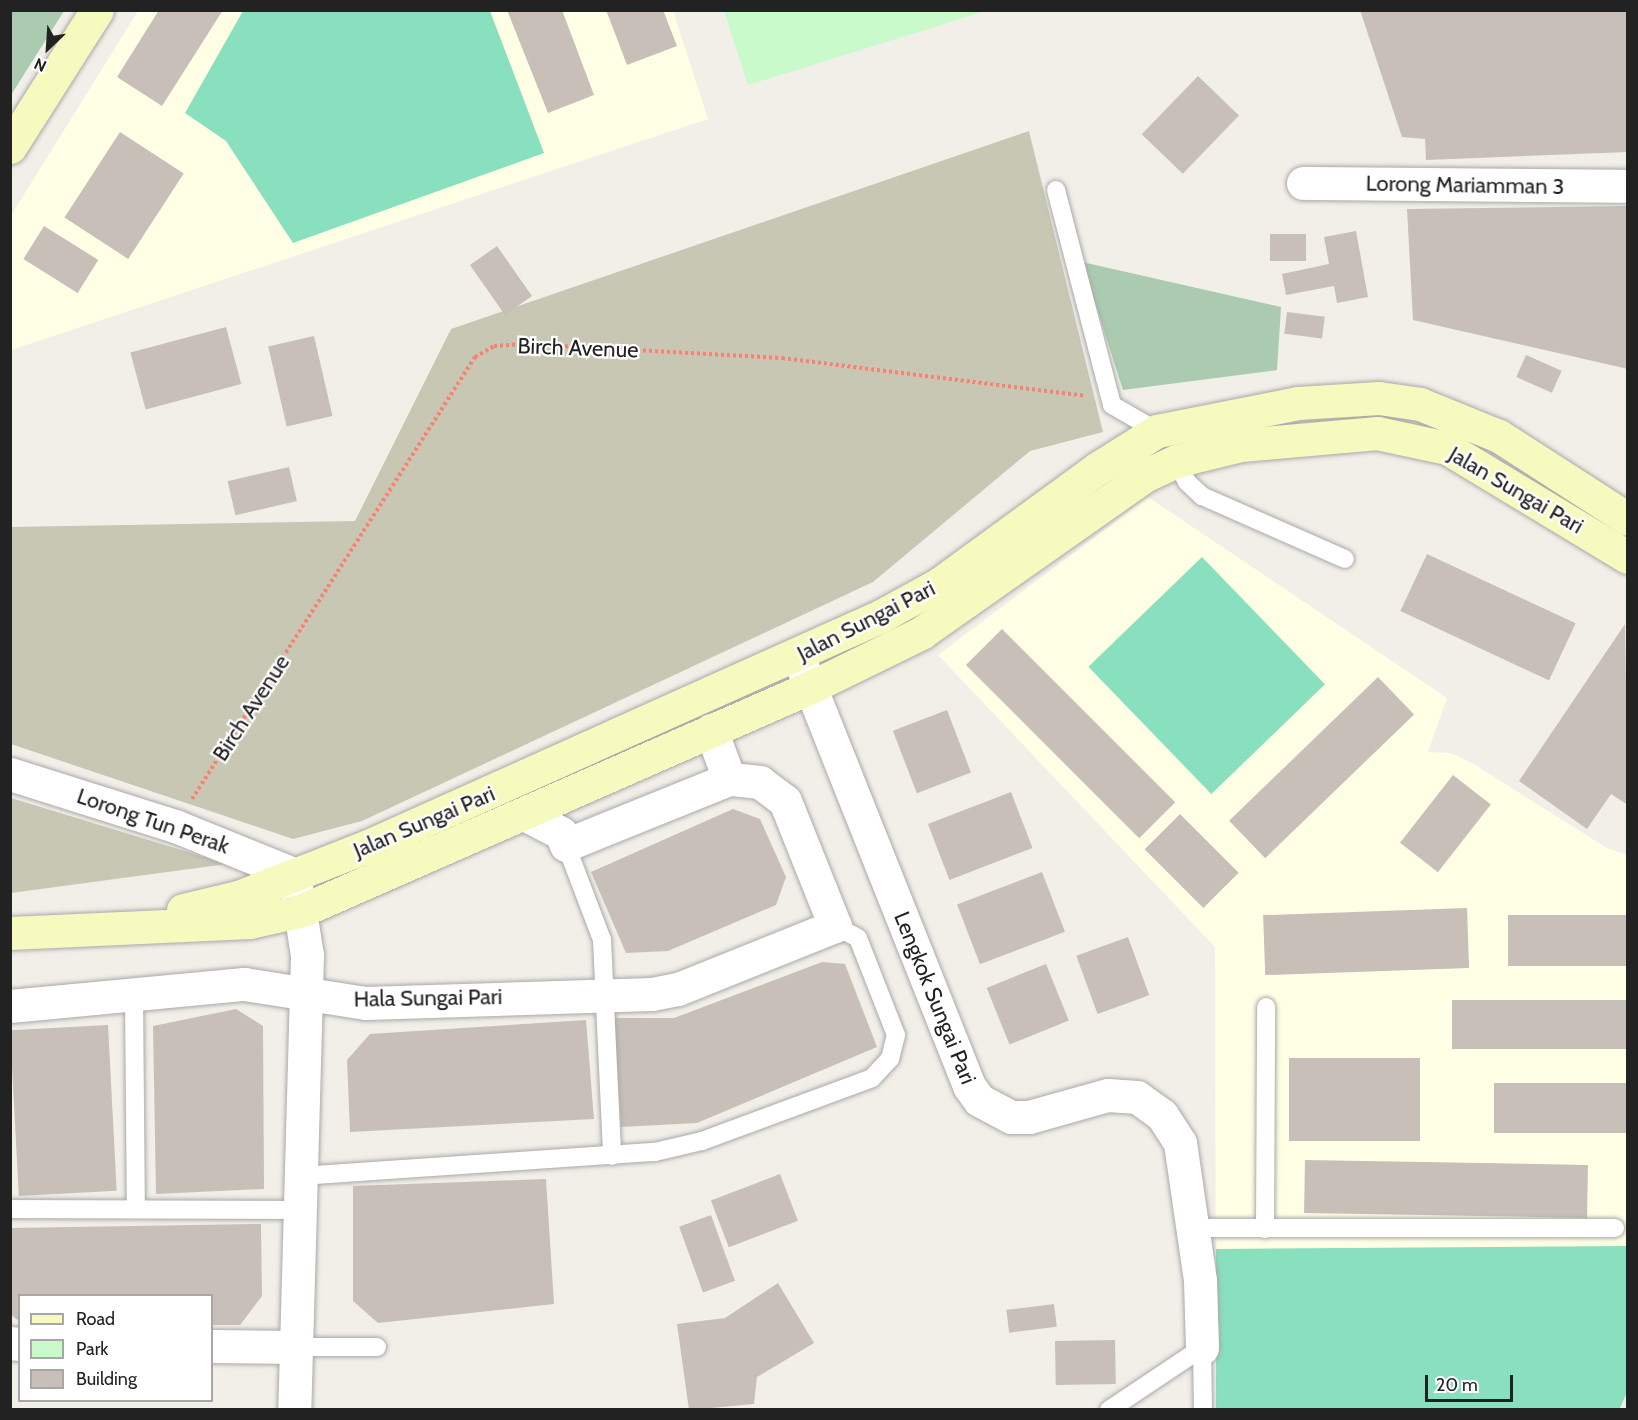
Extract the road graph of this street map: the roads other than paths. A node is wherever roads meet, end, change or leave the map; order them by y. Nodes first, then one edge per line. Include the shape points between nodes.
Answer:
1 (98, 10) edge
2 (10, 147) edge
3 (1303, 183) dead end
4 (1628, 186) edge
5 (1056, 190) dead end
6 (1157, 431) junction
7 (1176, 461) junction
8 (1628, 519) edge
9 (1002, 536) junction
10 (1628, 557) edge
11 (1345, 559) dead end
12 (1020, 563) junction
13 (798, 656) junction
14 (811, 687) junction
15 (711, 730) junction
16 (10, 774) edge
17 (729, 779) junction
18 (524, 814) junction
19 (566, 845) junction
20 (294, 874) junction
21 (303, 910) junction
22 (835, 926) junction
23 (111, 927) junction
24 (10, 933) edge
25 (134, 994) junction
26 (307, 994) junction
27 (603, 995) junction
28 (10, 1006) edge
29 (1266, 1007) dead end
30 (612, 1156) junction
31 (300, 1176) junction
32 (10, 1209) edge
33 (136, 1209) junction
34 (299, 1210) junction
35 (1193, 1228) junction
36 (1265, 1228) junction
37 (1615, 1228) dead end
38 (213, 1346) edge
39 (296, 1347) junction
40 (377, 1347) dead end
41 (1202, 1348) junction
42 (294, 1410) edge
43 (1108, 1410) edge
44 (1203, 1410) edge

1 - 2 main road
3 - 4 street, Lorong Mariamman 3
5 - 6 lane via 1112,405
6 - 8 main road, Jalan Sungai Pari via 1233,412 1298,403 1379,398 1420,404 1499,436
6 - 9 main road, Jalan Sungai Pari
7 - 10 main road, Jalan Sungai Pari via 1304,436 1377,433 1412,438 1482,466
7 - 11 lane via 1186,482 1202,496
7 - 12 main road, Jalan Sungai Pari via 1116,493
9 - 12 main road
9 - 13 main road, Jalan Sungai Pari via 906,604
12 - 14 main road, Jalan Sungai Pari via 921,633
13 - 14 street, Lengkok Sungai Pari
13 - 20 main road, Jalan Sungai Pari via 507,787
14 - 15 main road, Jalan Sungai Pari
14 - 35 street, Lengkok Sungai Pari via 969,1086 979,1100 1011,1117 1029,1117 1108,1095 1137,1097 1162,1114 1180,1143
15 - 17 street
15 - 18 main road, Jalan Sungai Pari
16 - 20 street, Lorong Tun Perak via 175,826
17 - 19 street
17 - 22 street via 760,783 785,801
18 - 19 street via 561,833
18 - 21 main road, Jalan Sungai Pari
19 - 27 lane via 602,940
20 - 21 street
20 - 23 main road, Jalan Sungai Pari via 238,897
21 - 23 main road, Jalan Sungai Pari via 250,922
21 - 26 street
22 - 27 street, Hala Sungai Pari via 678,989
22 - 30 lane via 858,938 896,1035 890,1059 872,1078 702,1141
23 - 24 main road, Jalan Sungai Pari
25 - 26 street, Hala Sungai Pari via 244,984
25 - 28 street, Hala Sungai Pari
25 - 33 lane
26 - 27 street, Hala Sungai Pari via 366,1003
26 - 31 street
27 - 30 lane
29 - 36 lane
30 - 31 lane
31 - 34 street
32 - 33 lane
33 - 34 lane
34 - 39 street
35 - 36 lane
35 - 41 street, Lengkok Sungai Pari
36 - 37 lane
38 - 39 street
39 - 40 lane
39 - 42 street
41 - 43 lane
41 - 44 lane

